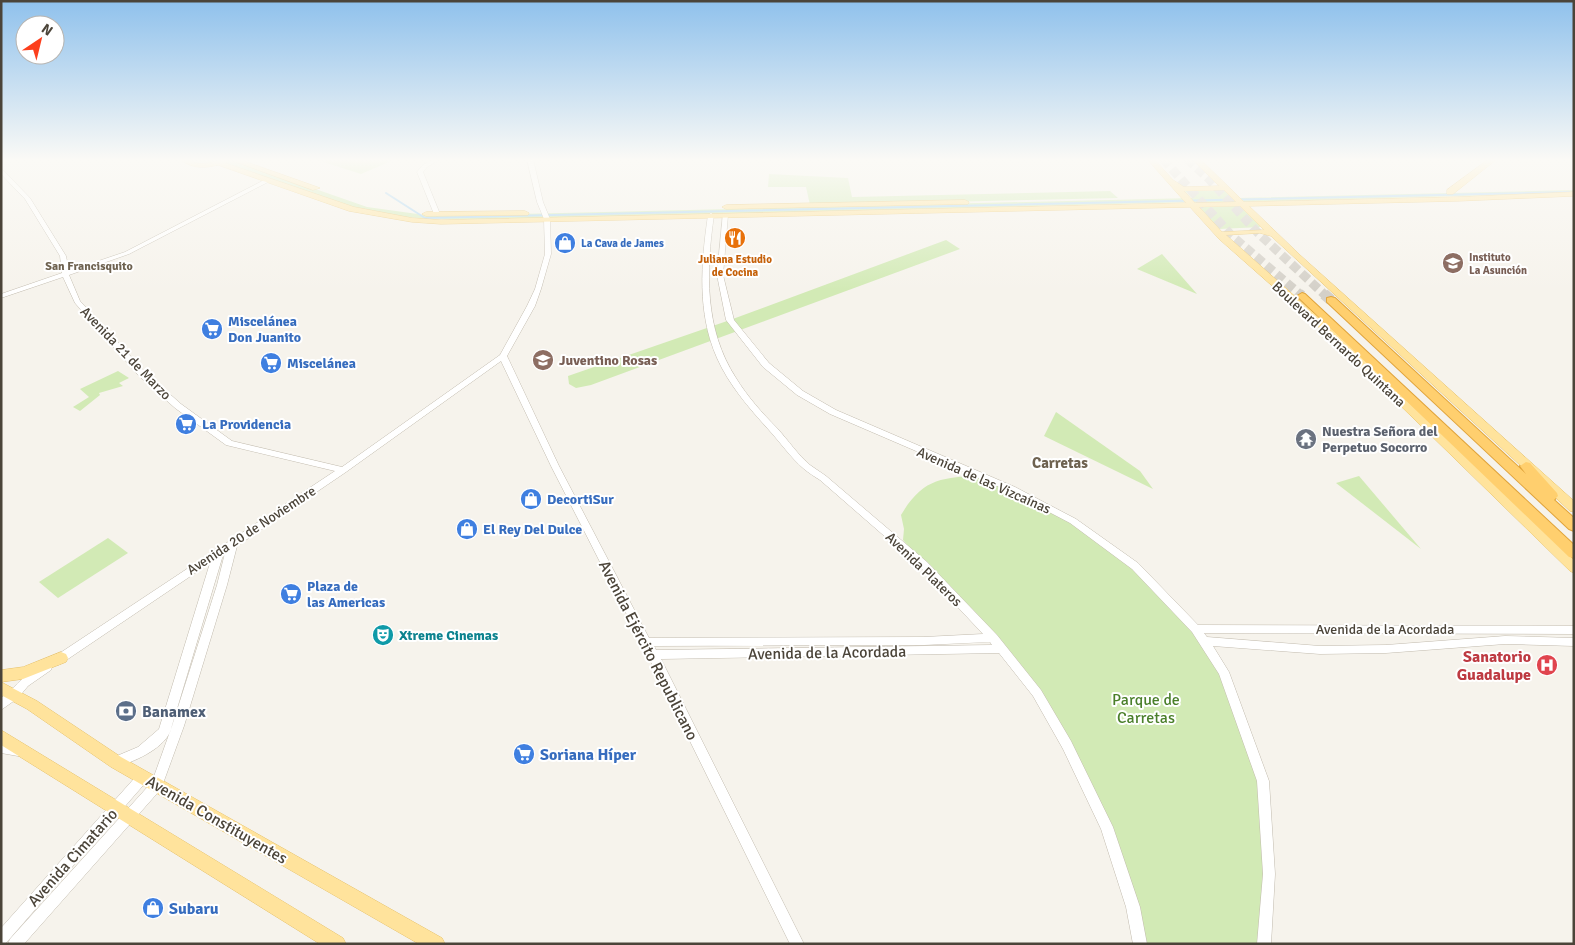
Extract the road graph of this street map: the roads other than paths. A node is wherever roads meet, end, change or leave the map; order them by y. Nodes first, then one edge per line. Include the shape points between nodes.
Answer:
1 (30, 203) edge
2 (223, 203) edge
3 (335, 203) edge
4 (357, 203) edge
5 (433, 203) edge
6 (540, 203) edge
7 (1023, 203) edge
8 (1092, 203) edge
9 (1278, 203) edge
10 (1190, 204) junction
11 (1243, 204) junction
12 (994, 205) junction
13 (1089, 206) junction
14 (543, 215) junction
15 (725, 215) junction
16 (711, 216) junction
17 (439, 218) junction
18 (1273, 235) junction
19 (1222, 237) junction
20 (66, 275) junction
21 (1, 296) edge
22 (1302, 296) tunnel mouth
23 (1331, 300) tunnel mouth
24 (1345, 346) junction
25 (503, 356) junction
26 (1481, 465) junction
27 (1526, 466) junction
28 (343, 470) junction
29 (1574, 508) edge
30 (1574, 520) edge
31 (1574, 526) edge
32 (234, 542) junction
33 (219, 551) junction
34 (1574, 553) edge
35 (1574, 568) edge
36 (1196, 629) junction
37 (1574, 630) edge
38 (993, 638) junction
39 (1204, 641) junction
40 (646, 642) junction
41 (1574, 642) edge
42 (1001, 649) junction
43 (653, 654) junction
44 (61, 658) junction
45 (1, 676) edge
46 (1, 688) edge
47 (14, 696) junction
48 (1, 705) edge
49 (1, 737) edge
50 (1, 748) edge
51 (28, 752) junction
52 (116, 762) junction
53 (150, 781) junction
54 (122, 813) junction
55 (1, 938) edge
56 (14, 944) edge
57 (336, 944) edge
58 (436, 944) edge
59 (797, 944) edge
60 (1140, 944) edge
61 (1264, 944) edge

1 - 20 street, Avenida 21 de Marzo via 64,256
2 - 20 street via 127,253
3 - 17 main road via 412,220
4 - 17 main road
5 - 17 street
6 - 14 street
7 - 12 main road
8 - 13 main road
9 - 11 main road
10 - 11 main road
10 - 13 main road
10 - 19 main road, Boulevard Bernardo Quintana
11 - 18 main road
12 - 13 main road
12 - 14 main road
12 - 15 main road
14 - 16 main road
14 - 17 main road
14 - 25 street via 548,254 538,289
15 - 16 main road
15 - 36 street, Avenida de las Vizcaínas via 720,275 730,320 766,365 800,393 833,412 1012,489 1073,521 1135,566
16 - 38 street, Avenida Plateros via 705,248 710,327 732,378 807,467 924,566
18 - 19 main road via 1247,231 1226,233
18 - 27 main road
19 - 24 main road, Boulevard Bernardo Quintana
20 - 21 street
20 - 28 street, Avenida 21 de Marzo via 77,302 142,374 224,441
22 - 26 highway, Boulevard Bernardo Quintana
23 - 31 highway, Boulevard Bernardo Quintana
24 - 26 highway via 1370,364 1466,455
24 - 35 main road, Boulevard Bernardo Quintana
25 - 28 street, Avenida 20 de Noviembre
25 - 40 street, Avenida Ejército Republicano via 555,466
26 - 34 highway, Boulevard Bernardo Quintana
27 - 29 main road
27 - 30 highway
28 - 32 street, Avenida 20 de Noviembre
32 - 33 street, Avenida 20 de Noviembre
32 - 53 street via 177,730
33 - 44 street, Avenida 20 de Noviembre
33 - 52 street via 164,732 141,752
36 - 37 street, Avenida de la Acordada
36 - 39 street, Avenida de las Vizcaínas
38 - 40 street, Avenida de la Acordada
38 - 42 street, Avenida Plateros
39 - 41 street, Avenida de la Acordada via 1320,650 1386,649 1505,640
39 - 61 street, Avenida de las Vizcaínas via 1224,672 1263,781 1269,874
40 - 43 street, Avenida Ejército Republicano
42 - 43 street, Avenida de la Acordada
42 - 60 street, Avenida Plateros via 1037,693 1107,826 1133,907
43 - 59 street, Avenida Ejército Republicano
44 - 45 main road
44 - 47 street, Avenida 20 de Noviembre via 24,682
46 - 47 main road, Avenida Constituyentes
47 - 48 street, Avenida 20 de Noviembre
47 - 52 main road, Avenida Constituyentes
49 - 51 main road
50 - 51 street
51 - 54 main road
52 - 53 main road, Avenida Constituyentes
53 - 54 street, Avenida Cimatario
53 - 58 main road, Avenida Constituyentes
54 - 55 street, Avenida Cimatario
54 - 56 street, Avenida Cimatario
54 - 57 main road

